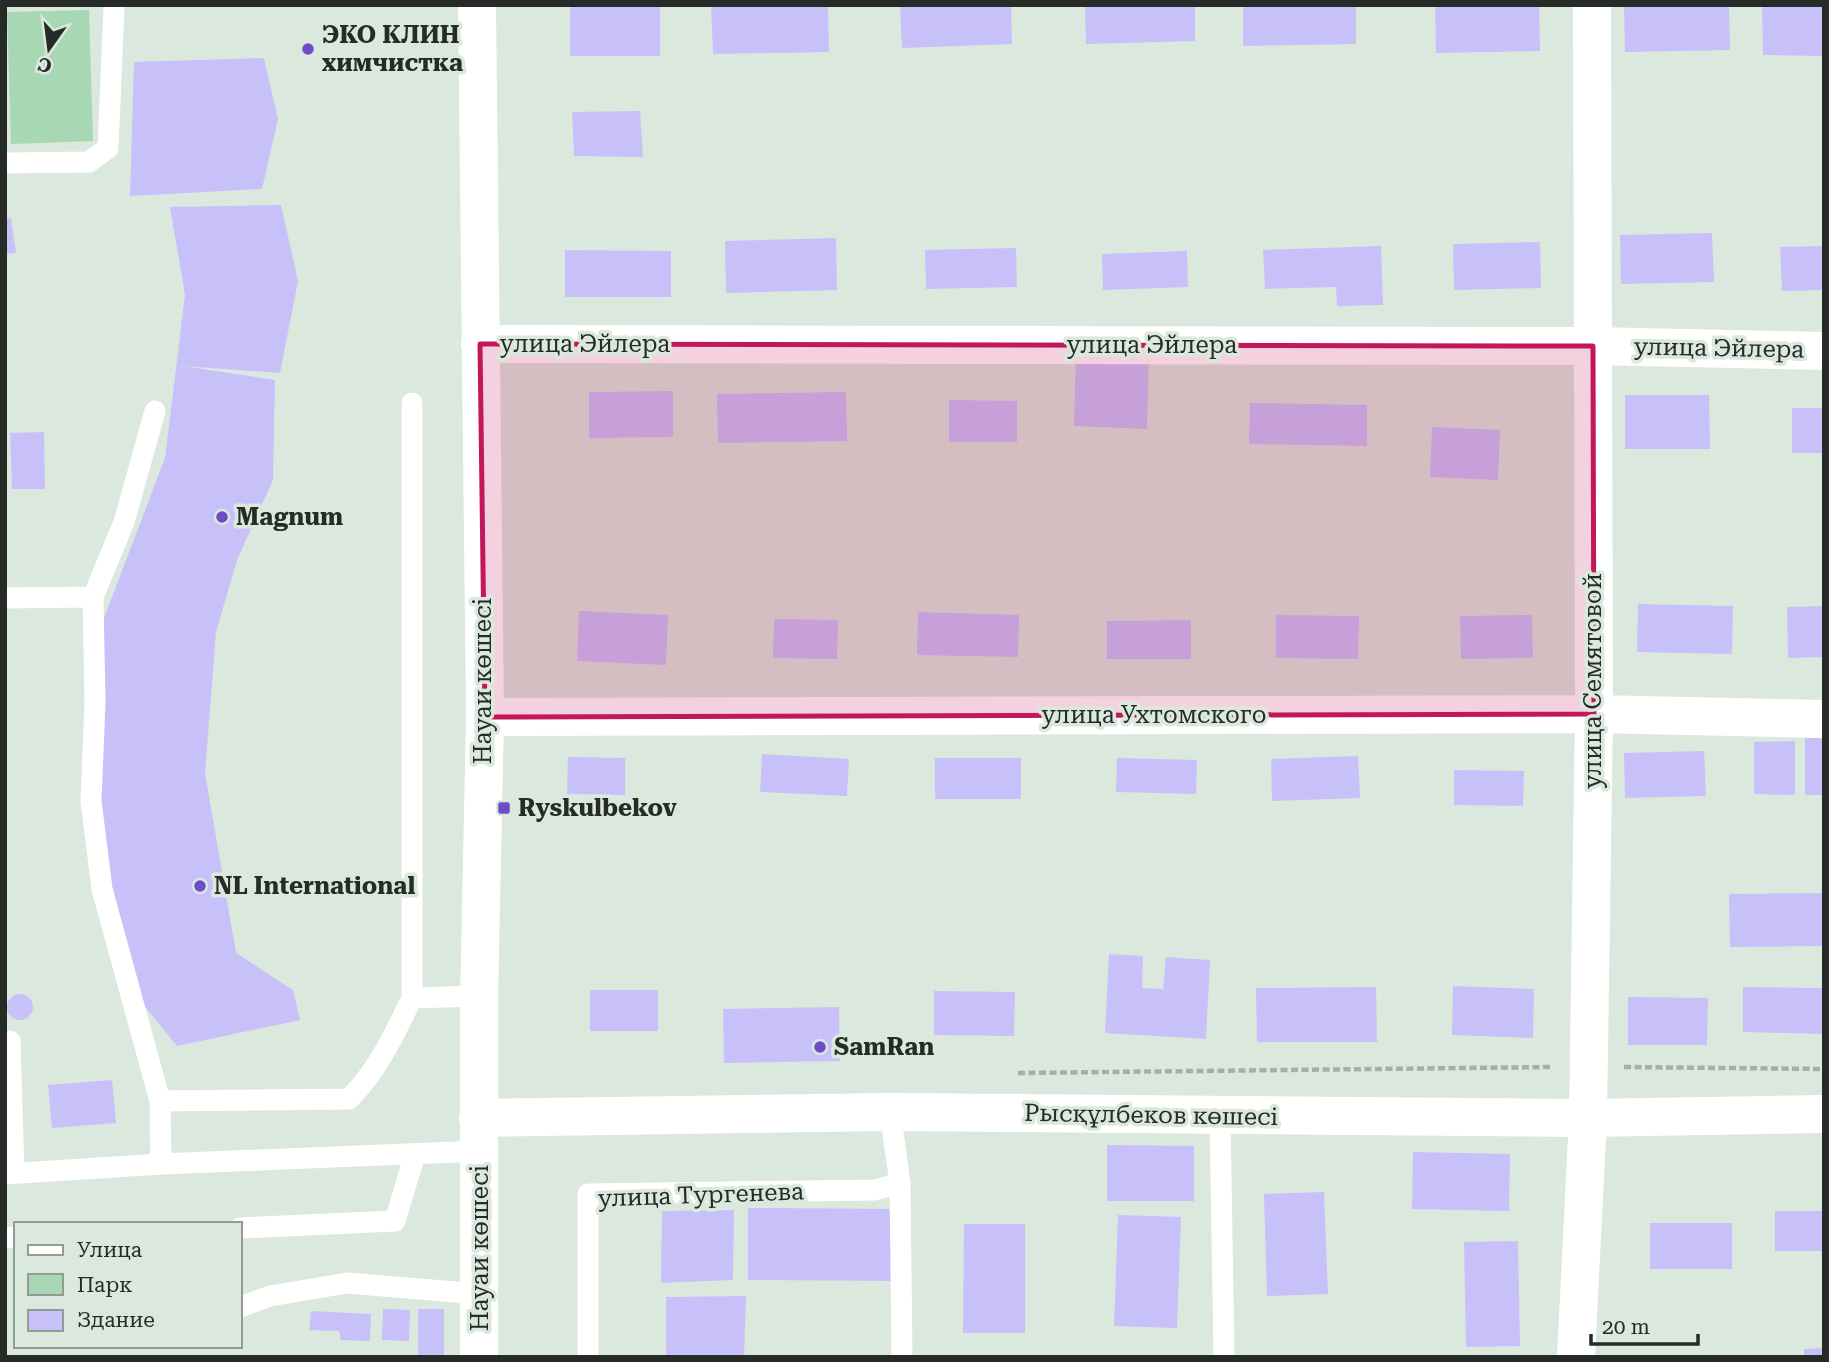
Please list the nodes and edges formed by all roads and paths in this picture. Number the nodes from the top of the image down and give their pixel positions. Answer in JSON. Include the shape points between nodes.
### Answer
{"nodes":[{"id":1,"x":114,"y":5,"type":"edge"},
{"id":2,"x":477,"y":5,"type":"edge"},
{"id":3,"x":1592,"y":5,"type":"edge"},
{"id":4,"x":5,"y":163,"type":"edge"},
{"id":5,"x":480,"y":344,"type":"junction"},
{"id":6,"x":1593,"y":346,"type":"junction"},
{"id":7,"x":1824,"y":351,"type":"edge"},
{"id":8,"x":412,"y":402,"type":"dead end"},
{"id":9,"x":155,"y":411,"type":"dead end"},
{"id":10,"x":93,"y":597,"type":"junction"},
{"id":11,"x":5,"y":598,"type":"edge"},
{"id":12,"x":1594,"y":714,"type":"junction"},
{"id":13,"x":485,"y":717,"type":"junction"},
{"id":14,"x":1824,"y":719,"type":"edge"},
{"id":15,"x":479,"y":996,"type":"junction"},
{"id":16,"x":412,"y":999,"type":"junction"},
{"id":17,"x":10,"y":1041,"type":"dead end"},
{"id":18,"x":1587,"y":1067,"type":"junction"},
{"id":19,"x":1824,"y":1069,"type":"edge"},
{"id":20,"x":1003,"y":1073,"type":"dead end"},
{"id":21,"x":160,"y":1101,"type":"junction"},
{"id":22,"x":890,"y":1112,"type":"junction"},
{"id":23,"x":1824,"y":1114,"type":"edge"},
{"id":24,"x":1220,"y":1115,"type":"junction"},
{"id":25,"x":1588,"y":1118,"type":"junction"},
{"id":26,"x":479,"y":1135,"type":"junction"},
{"id":27,"x":415,"y":1154,"type":"junction"},
{"id":28,"x":161,"y":1164,"type":"junction"},
{"id":29,"x":10,"y":1173,"type":"edge"},
{"id":30,"x":900,"y":1183,"type":"junction"},
{"id":31,"x":242,"y":1228,"type":"edge"},
{"id":32,"x":480,"y":1294,"type":"junction"},
{"id":33,"x":242,"y":1306,"type":"edge"},
{"id":34,"x":480,"y":1357,"type":"edge"},
{"id":35,"x":588,"y":1357,"type":"edge"},
{"id":36,"x":902,"y":1357,"type":"edge"},
{"id":37,"x":1223,"y":1357,"type":"edge"},
{"id":38,"x":1576,"y":1357,"type":"edge"}],
"edges":[{"from":1,"to":4,"type":"lane","via":[[108,148],[89,162]]},
{"from":2,"to":5,"type":"street","name":"Науаи көшесі"},
{"from":3,"to":6,"type":"street","name":"улица Семятовой"},
{"from":5,"to":6,"type":"street","name":"улица Эйлера"},
{"from":5,"to":13,"type":"street","name":"Науаи көшесі"},
{"from":6,"to":7,"type":"street","name":"улица Эйлера"},
{"from":6,"to":12,"type":"street","name":"улица Семятовой"},
{"from":8,"to":16,"type":"lane"},
{"from":9,"to":10,"type":"lane","via":[[124,522]]},
{"from":10,"to":11,"type":"lane"},
{"from":10,"to":21,"type":"lane","via":[[91,801],[102,889]]},
{"from":12,"to":13,"type":"street","name":"улица Ухтомского"},
{"from":12,"to":14,"type":"street","name":"улица Ухтомского"},
{"from":12,"to":18,"type":"street","name":"улица Семятовой"},
{"from":13,"to":15,"type":"street","name":"Науаи көшесі"},
{"from":15,"to":16,"type":"lane"},
{"from":15,"to":26,"type":"street","name":"Науаи көшесі"},
{"from":16,"to":21,"type":"lane","via":[[388,1048],[349,1099]]},
{"from":17,"to":29,"type":"lane"},
{"from":18,"to":19,"type":"path"},
{"from":18,"to":20,"type":"path"},
{"from":18,"to":25,"type":"street","name":"улица Семятовой"},
{"from":21,"to":28,"type":"lane"},
{"from":22,"to":24,"type":"street","name":"Рысқұлбеков көшесі"},
{"from":22,"to":26,"type":"street","name":"Рысқұлбеков көшесі"},
{"from":22,"to":30,"type":"lane"},
{"from":23,"to":25,"type":"street","name":"Рысқұлбеков көшесі"},
{"from":24,"to":25,"type":"street","name":"Рысқұлбеков көшесі"},
{"from":24,"to":37,"type":"lane"},
{"from":25,"to":38,"type":"street","name":"улица Семятовой"},
{"from":26,"to":27,"type":"lane"},
{"from":26,"to":32,"type":"street","name":"Науаи көшесі"},
{"from":27,"to":28,"type":"lane"},
{"from":27,"to":31,"type":"lane","via":[[395,1221]]},
{"from":28,"to":29,"type":"lane"},
{"from":30,"to":35,"type":"lane","name":"улица Тургенева","via":[[875,1190],[588,1194]]},
{"from":30,"to":36,"type":"lane"},
{"from":32,"to":33,"type":"lane","via":[[347,1283],[270,1296]]},
{"from":32,"to":34,"type":"street","name":"Науаи көшесі"}]}
